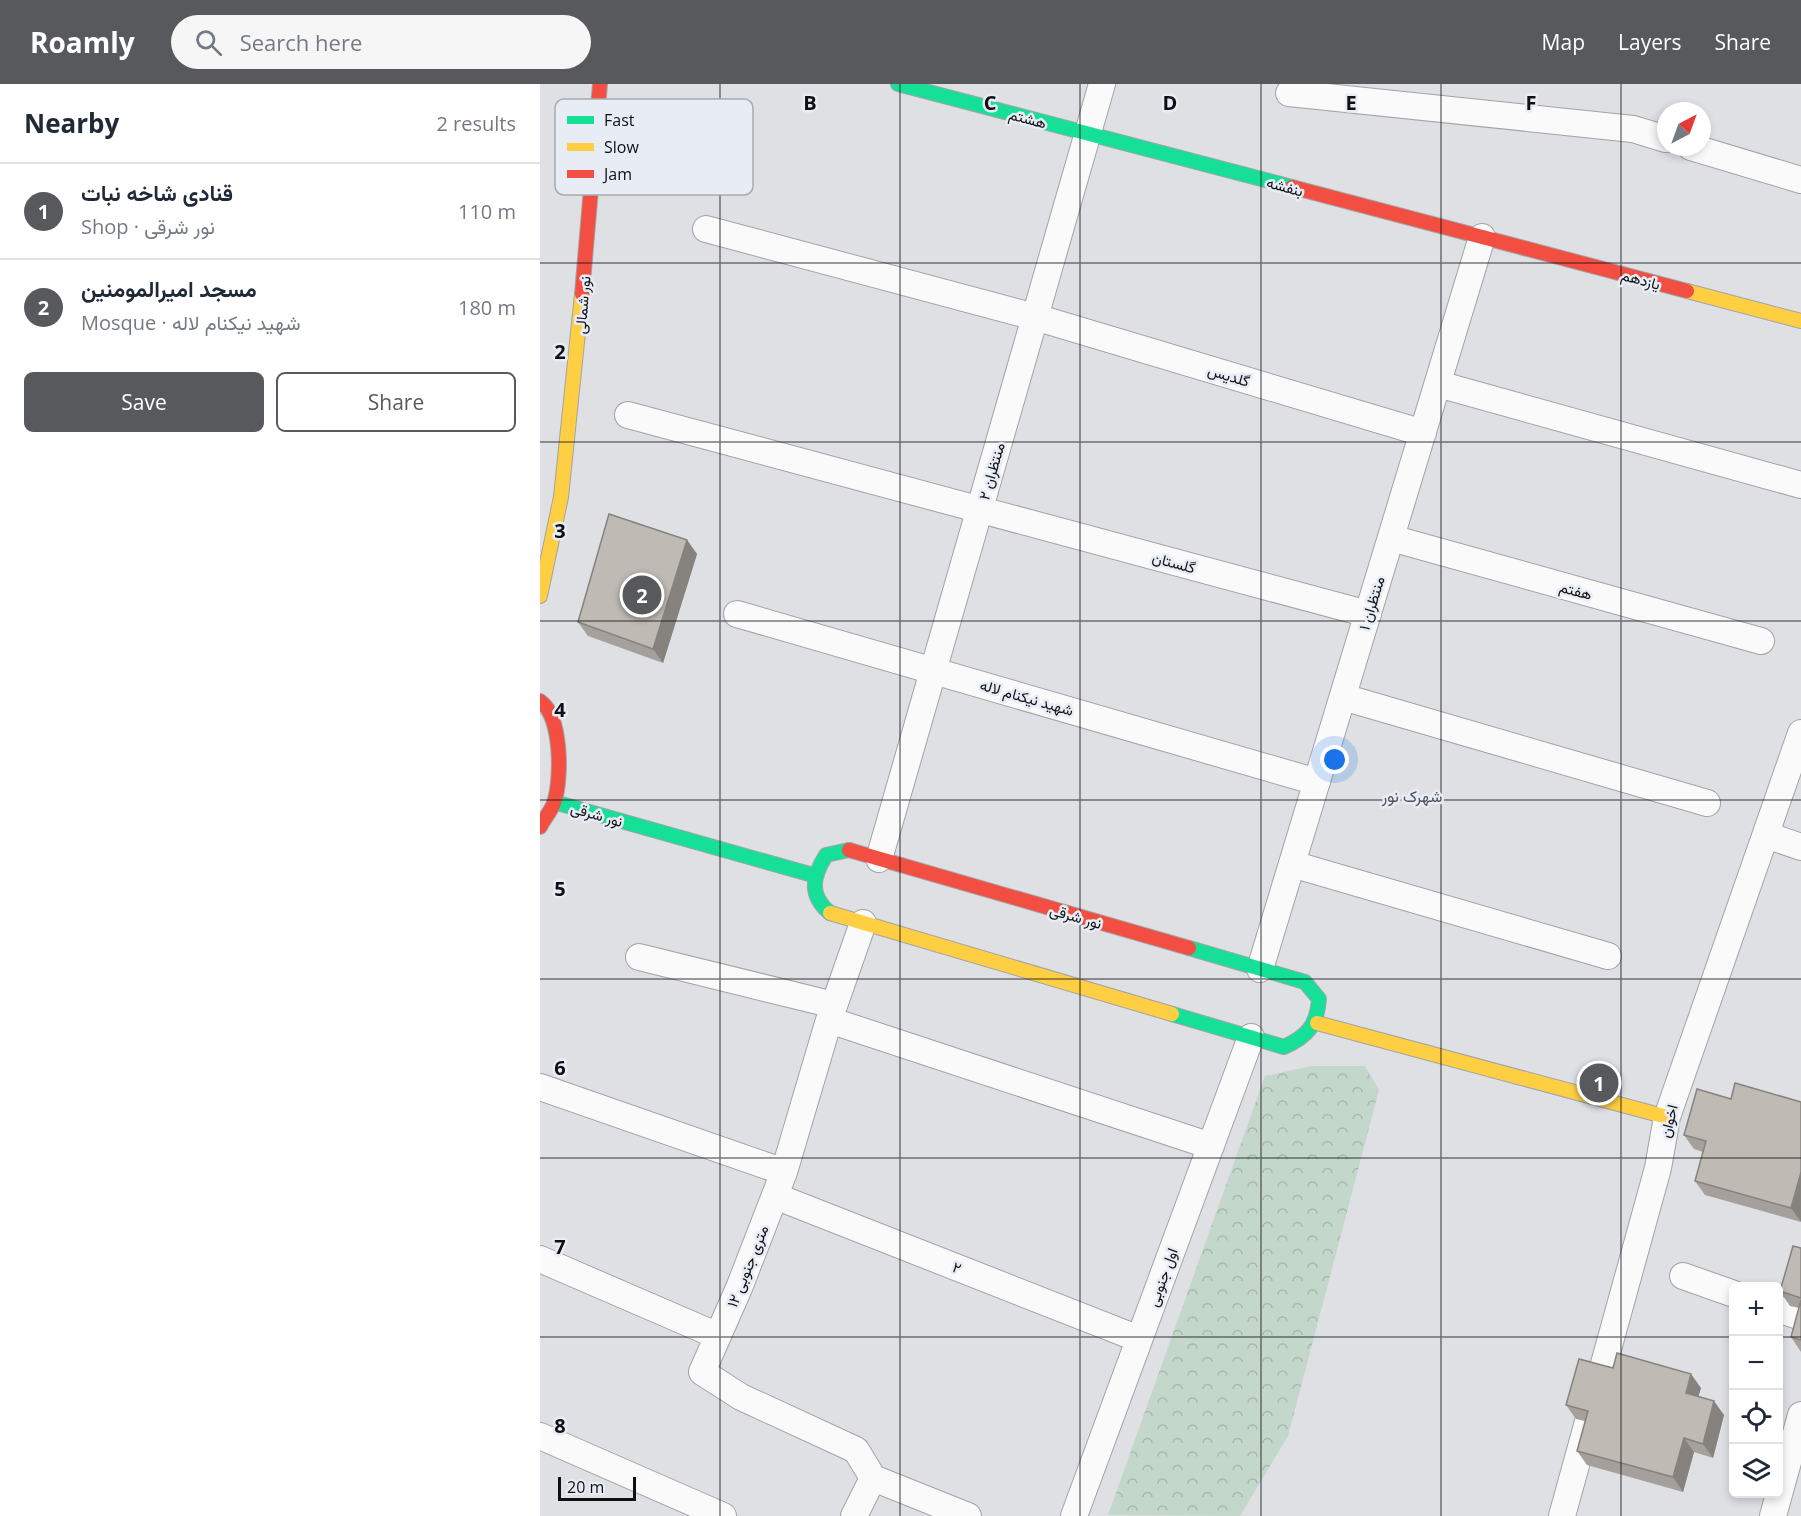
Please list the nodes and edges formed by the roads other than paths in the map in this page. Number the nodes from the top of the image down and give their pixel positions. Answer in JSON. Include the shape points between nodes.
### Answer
{"nodes":[{"id":1,"x":600,"y":84,"type":"edge"},
{"id":2,"x":898,"y":84,"type":"edge"},
{"id":3,"x":1102,"y":84,"type":"edge"},
{"id":4,"x":1289,"y":93,"type":"dead end"},
{"id":5,"x":599,"y":99,"type":"edge"},
{"id":6,"x":1088,"y":134,"type":"junction"},
{"id":7,"x":1657,"y":136,"type":"edge"},
{"id":8,"x":1711,"y":153,"type":"edge"},
{"id":9,"x":1801,"y":180,"type":"edge"},
{"id":10,"x":590,"y":195,"type":"edge"},
{"id":11,"x":706,"y":229,"type":"dead end"},
{"id":12,"x":1482,"y":237,"type":"junction"},
{"id":13,"x":1035,"y":317,"type":"junction"},
{"id":14,"x":1801,"y":321,"type":"edge"},
{"id":15,"x":1437,"y":384,"type":"junction"},
{"id":16,"x":628,"y":415,"type":"dead end"},
{"id":17,"x":1423,"y":433,"type":"junction"},
{"id":18,"x":1801,"y":485,"type":"edge"},
{"id":19,"x":980,"y":510,"type":"junction"},
{"id":20,"x":1391,"y":538,"type":"junction"},
{"id":21,"x":540,"y":596,"type":"edge"},
{"id":22,"x":737,"y":614,"type":"dead end"},
{"id":23,"x":1368,"y":614,"type":"junction"},
{"id":24,"x":1761,"y":641,"type":"dead end"},
{"id":25,"x":934,"y":669,"type":"junction"},
{"id":26,"x":1343,"y":697,"type":"junction"},
{"id":27,"x":540,"y":701,"type":"edge"},
{"id":28,"x":1801,"y":733,"type":"edge"},
{"id":29,"x":1317,"y":782,"type":"junction"},
{"id":30,"x":554,"y":802,"type":"junction"},
{"id":31,"x":1707,"y":803,"type":"dead end"},
{"id":32,"x":540,"y":827,"type":"edge"},
{"id":33,"x":1766,"y":835,"type":"junction"},
{"id":34,"x":1801,"y":847,"type":"edge"},
{"id":35,"x":879,"y":859,"type":"junction"},
{"id":36,"x":1292,"y":864,"type":"junction"},
{"id":37,"x":813,"y":875,"type":"junction"},
{"id":38,"x":863,"y":923,"type":"junction"},
{"id":39,"x":1608,"y":956,"type":"dead end"},
{"id":40,"x":639,"y":957,"type":"dead end"},
{"id":41,"x":1260,"y":969,"type":"junction"},
{"id":42,"x":832,"y":1012,"type":"junction"},
{"id":43,"x":1317,"y":1023,"type":"junction"},
{"id":44,"x":1251,"y":1037,"type":"junction"},
{"id":45,"x":540,"y":1087,"type":"edge"},
{"id":46,"x":1667,"y":1117,"type":"junction"},
{"id":47,"x":1211,"y":1146,"type":"junction"},
{"id":48,"x":779,"y":1184,"type":"junction"},
{"id":49,"x":540,"y":1259,"type":"edge"},
{"id":50,"x":1683,"y":1276,"type":"dead end"},
{"id":51,"x":1729,"y":1292,"type":"edge"},
{"id":52,"x":1783,"y":1310,"type":"edge"},
{"id":53,"x":1801,"y":1317,"type":"edge"},
{"id":54,"x":718,"y":1336,"type":"junction"},
{"id":55,"x":1139,"y":1339,"type":"junction"},
{"id":56,"x":1801,"y":1415,"type":"edge"},
{"id":57,"x":540,"y":1436,"type":"edge"},
{"id":58,"x":873,"y":1478,"type":"junction"},
{"id":59,"x":723,"y":1516,"type":"edge"},
{"id":60,"x":854,"y":1516,"type":"edge"},
{"id":61,"x":968,"y":1516,"type":"edge"},
{"id":62,"x":1074,"y":1516,"type":"edge"},
{"id":63,"x":1562,"y":1516,"type":"edge"},
{"id":64,"x":1773,"y":1516,"type":"edge"}],
"edges":[{"from":1,"to":5,"type":"street","name":"نور شمالی"},
{"from":2,"to":6,"type":"street","name":"هشتم"},
{"from":3,"to":6,"type":"street","name":"منتظران ۲"},
{"from":4,"to":7,"type":"street","via":[[1633,129]]},
{"from":6,"to":12,"type":"street","name":"بنفشه"},
{"from":6,"to":13,"type":"street","name":"منتظران ۲"},
{"from":8,"to":9,"type":"street"},
{"from":10,"to":21,"type":"street","name":"نور شمالی","via":[[561,497]]},
{"from":11,"to":13,"type":"street","name":"گلدیس"},
{"from":12,"to":14,"type":"street","name":"یازدهم"},
{"from":12,"to":15,"type":"street","name":"منتظران ۱"},
{"from":13,"to":17,"type":"street","name":"گلدیس"},
{"from":13,"to":19,"type":"street","name":"منتظران ۲"},
{"from":15,"to":17,"type":"street","name":"منتظران ۱"},
{"from":15,"to":18,"type":"street"},
{"from":16,"to":19,"type":"street","name":"گلستان"},
{"from":17,"to":20,"type":"street","name":"منتظران ۱"},
{"from":19,"to":23,"type":"street","name":"گلستان"},
{"from":19,"to":25,"type":"street","name":"منتظران ۲"},
{"from":20,"to":23,"type":"street","name":"منتظران ۱"},
{"from":20,"to":24,"type":"street","name":"هفتم"},
{"from":22,"to":25,"type":"street","name":"شهید نیکنام لاله"},
{"from":23,"to":26,"type":"street","name":"منتظران ۱"},
{"from":25,"to":29,"type":"street","name":"شهید نیکنام لاله"},
{"from":25,"to":35,"type":"street","name":"منتظران ۲"},
{"from":26,"to":29,"type":"street","name":"منتظران ۱"},
{"from":26,"to":31,"type":"street"},
{"from":27,"to":30,"type":"street","via":[[547,706],[560,751]]},
{"from":28,"to":33,"type":"street","name":"اخوان"},
{"from":29,"to":36,"type":"street","name":"منتظران ۱"},
{"from":30,"to":32,"type":"street"},
{"from":30,"to":37,"type":"street","name":"نور شرقی"},
{"from":33,"to":34,"type":"street"},
{"from":33,"to":46,"type":"street","name":"اخوان"},
{"from":35,"to":37,"type":"street","name":"نور شرقی","via":[[849,850],[826,855]]},
{"from":35,"to":41,"type":"street","name":"نور شرقی"},
{"from":36,"to":39,"type":"street"},
{"from":36,"to":41,"type":"street","name":"منتظران ۱"},
{"from":37,"to":38,"type":"street","via":[[814,896],[828,913]]},
{"from":38,"to":42,"type":"street","name":"۱۲ متری جنوبی"},
{"from":38,"to":44,"type":"street"},
{"from":40,"to":42,"type":"street"},
{"from":41,"to":43,"type":"street","name":"نور شرقی","via":[[1305,982],[1319,999]]},
{"from":42,"to":47,"type":"street"},
{"from":42,"to":48,"type":"street","name":"۱۲ متری جنوبی"},
{"from":43,"to":44,"type":"street","via":[[1305,1038],[1284,1047]]},
{"from":43,"to":46,"type":"street"},
{"from":44,"to":47,"type":"street","name":"اول جنوبی"},
{"from":45,"to":48,"type":"street","name":"۲"},
{"from":46,"to":63,"type":"street","name":"اخوان","via":[[1658,1168]]},
{"from":47,"to":55,"type":"street","name":"اول جنوبی"},
{"from":48,"to":54,"type":"street","name":"۱۲ متری جنوبی"},
{"from":48,"to":55,"type":"street","name":"۲"},
{"from":49,"to":54,"type":"street"},
{"from":50,"to":51,"type":"street"},
{"from":52,"to":53,"type":"street"},
{"from":54,"to":58,"type":"street","name":"۱۲ متری جنوبی","via":[[702,1372],[741,1397],[856,1450]]},
{"from":55,"to":62,"type":"street","name":"اول جنوبی"},
{"from":56,"to":64,"type":"street"},
{"from":57,"to":59,"type":"street"},
{"from":58,"to":60,"type":"street"},
{"from":58,"to":61,"type":"street"}]}
